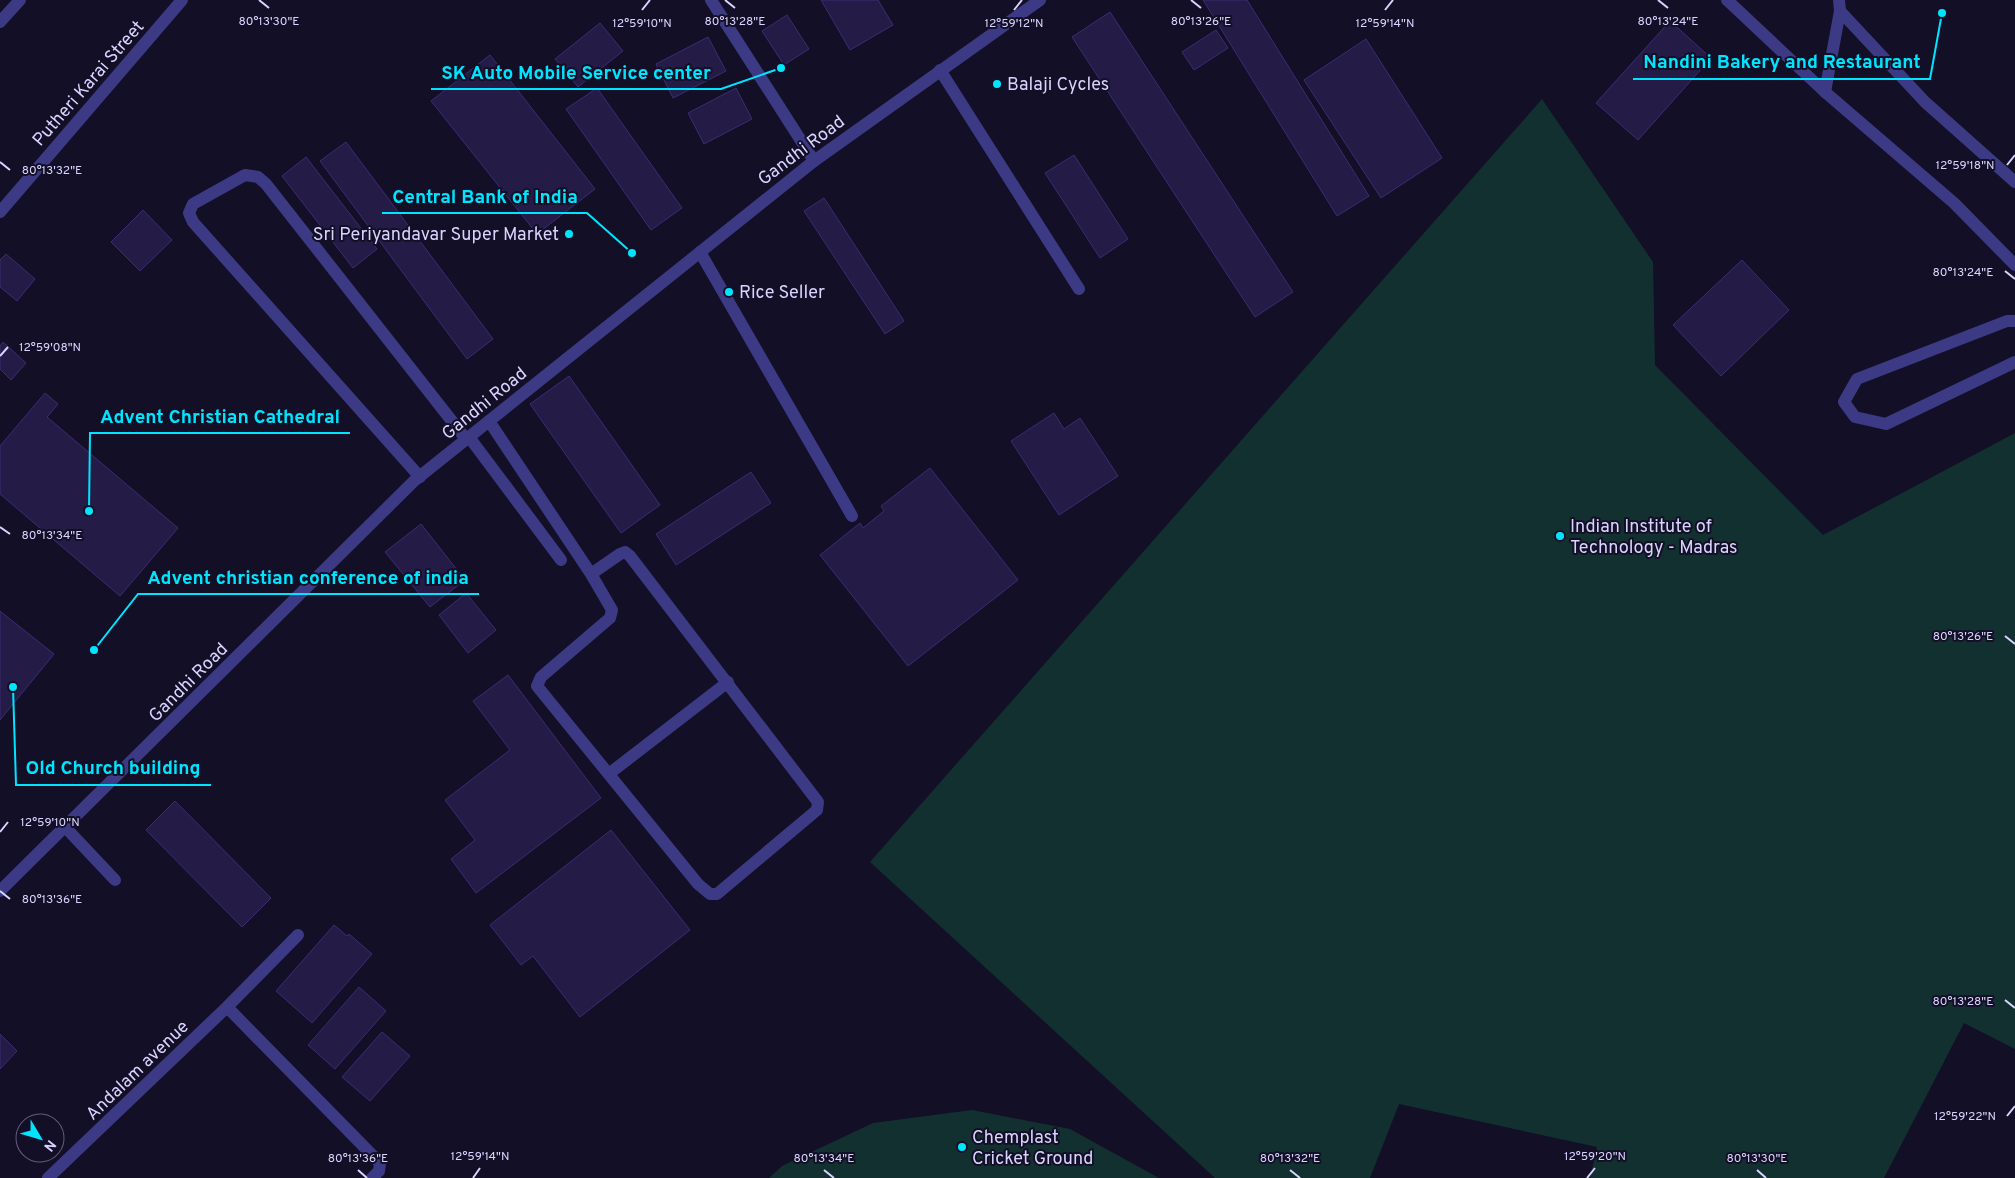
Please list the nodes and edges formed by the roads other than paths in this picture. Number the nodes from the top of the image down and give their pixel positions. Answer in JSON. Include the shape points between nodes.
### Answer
{"nodes":[{"id":1,"x":20,"y":0,"type":"edge"},
{"id":2,"x":182,"y":0,"type":"edge"},
{"id":3,"x":711,"y":0,"type":"edge"},
{"id":4,"x":1040,"y":0,"type":"edge"},
{"id":5,"x":1727,"y":0,"type":"edge"},
{"id":6,"x":1840,"y":5,"type":"edge"},
{"id":7,"x":0,"y":22,"type":"edge"},
{"id":8,"x":940,"y":70,"type":"junction"},
{"id":9,"x":1825,"y":92,"type":"junction"},
{"id":10,"x":814,"y":161,"type":"junction"},
{"id":11,"x":2015,"y":182,"type":"edge"},
{"id":12,"x":0,"y":212,"type":"edge"},
{"id":13,"x":700,"y":252,"type":"junction"},
{"id":14,"x":2015,"y":265,"type":"edge"},
{"id":15,"x":1079,"y":289,"type":"dead end"},
{"id":16,"x":2015,"y":321,"type":"edge"},
{"id":17,"x":2015,"y":362,"type":"edge"},
{"id":18,"x":489,"y":421,"type":"junction"},
{"id":19,"x":467,"y":438,"type":"junction"},
{"id":20,"x":420,"y":477,"type":"junction"},
{"id":21,"x":852,"y":516,"type":"dead end"},
{"id":22,"x":561,"y":560,"type":"dead end"},
{"id":23,"x":591,"y":574,"type":"junction"},
{"id":24,"x":728,"y":682,"type":"junction"},
{"id":25,"x":610,"y":773,"type":"junction"},
{"id":26,"x":65,"y":827,"type":"junction"},
{"id":27,"x":115,"y":880,"type":"dead end"},
{"id":28,"x":0,"y":891,"type":"edge"},
{"id":29,"x":298,"y":935,"type":"dead end"},
{"id":30,"x":228,"y":1007,"type":"junction"},
{"id":31,"x":48,"y":1178,"type":"edge"},
{"id":32,"x":372,"y":1178,"type":"edge"}],
"edges":[{"from":1,"to":7,"type":"street"},
{"from":2,"to":12,"type":"street","name":"Putheri Karai Street"},
{"from":3,"to":10,"type":"street"},
{"from":4,"to":8,"type":"street","name":"Gandhi Road"},
{"from":5,"to":9,"type":"street"},
{"from":6,"to":9,"type":"street"},
{"from":6,"to":11,"type":"street","via":[[1925,102]]},
{"from":8,"to":10,"type":"street","name":"Gandhi Road"},
{"from":8,"to":15,"type":"street"},
{"from":9,"to":14,"type":"street","via":[[1954,203]]},
{"from":10,"to":13,"type":"street","name":"Gandhi Road"},
{"from":13,"to":18,"type":"street","name":"Gandhi Road"},
{"from":13,"to":21,"type":"street"},
{"from":16,"to":17,"type":"street","via":[[2007,321],[1857,379],[1844,402],[1855,417],[1886,424]]},
{"from":18,"to":19,"type":"street","name":"Gandhi Road"},
{"from":18,"to":23,"type":"street"},
{"from":19,"to":20,"type":"street","name":"Gandhi Road"},
{"from":19,"to":20,"type":"street","via":[[258,177],[245,174],[193,204],[189,213],[193,222]]},
{"from":19,"to":22,"type":"street"},
{"from":20,"to":26,"type":"street","name":"Gandhi Road"},
{"from":23,"to":24,"type":"street","via":[[625,552]]},
{"from":23,"to":25,"type":"street","via":[[612,610],[610,618],[541,677],[537,686]]},
{"from":24,"to":25,"type":"street"},
{"from":24,"to":25,"type":"street","via":[[819,806],[722,891],[710,894],[698,884]]},
{"from":26,"to":27,"type":"street"},
{"from":26,"to":28,"type":"street","name":"Gandhi Road"},
{"from":29,"to":30,"type":"street","name":"Andalam avenue"},
{"from":30,"to":31,"type":"street","name":"Andalam avenue"},
{"from":30,"to":32,"type":"street","via":[[380,1163]]}]}
